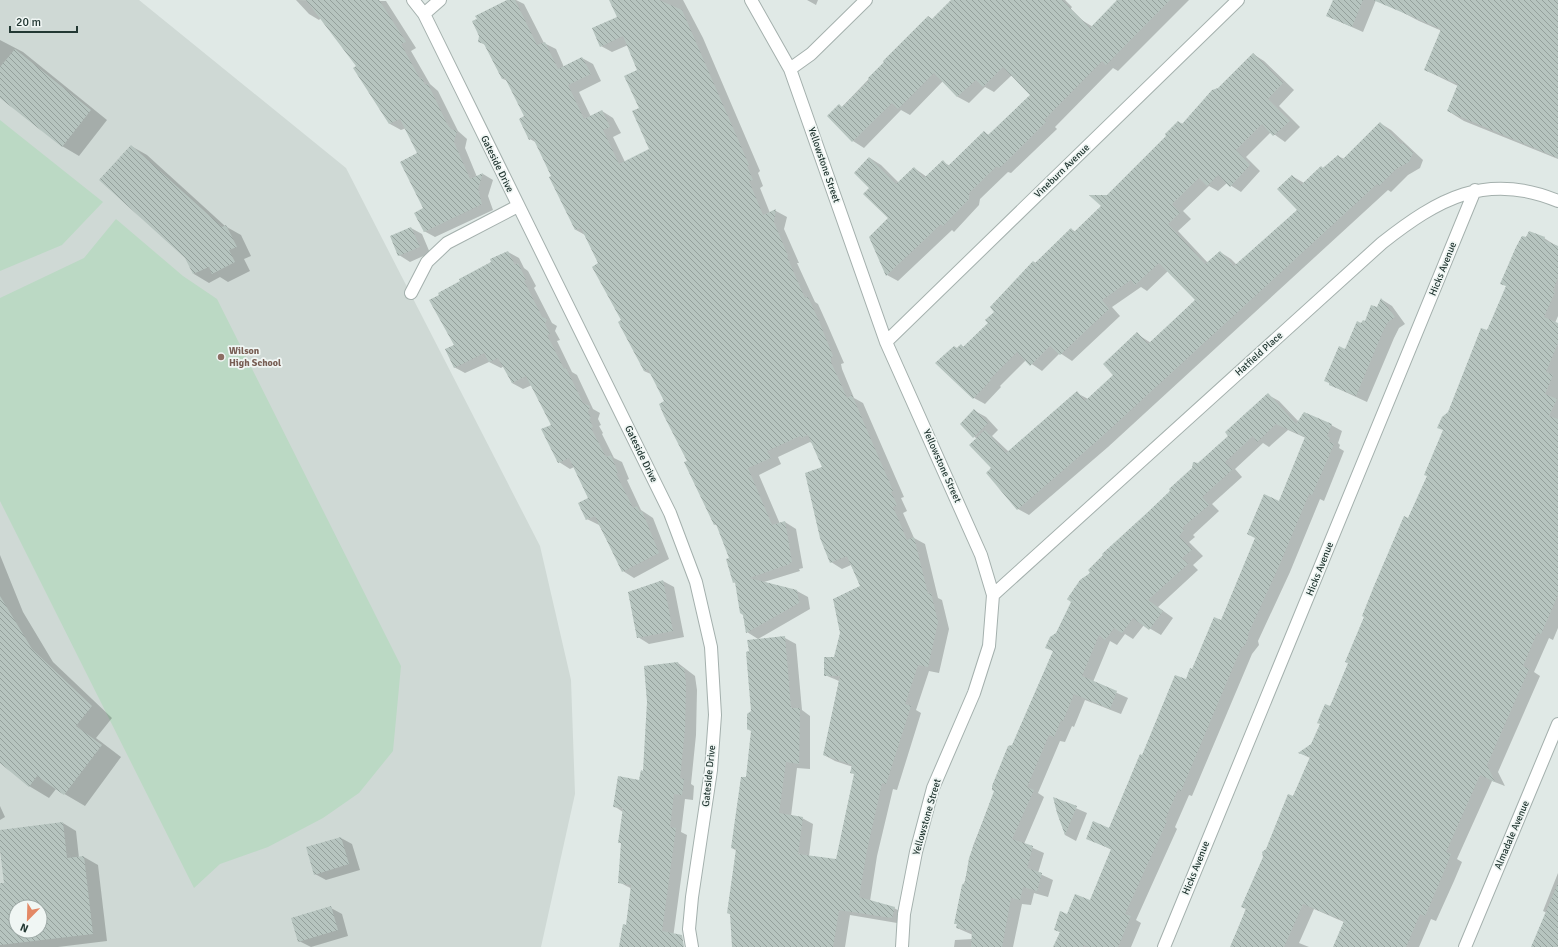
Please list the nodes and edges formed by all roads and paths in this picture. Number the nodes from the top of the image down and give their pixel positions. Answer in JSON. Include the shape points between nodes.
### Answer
{"nodes":[{"id":1,"x":413,"y":0,"type":"edge"},
{"id":2,"x":440,"y":0,"type":"edge"},
{"id":3,"x":751,"y":0,"type":"edge"},
{"id":4,"x":866,"y":0,"type":"edge"},
{"id":5,"x":1238,"y":0,"type":"edge"},
{"id":6,"x":424,"y":14,"type":"junction"},
{"id":7,"x":790,"y":69,"type":"junction"},
{"id":8,"x":1476,"y":190,"type":"junction"},
{"id":9,"x":1558,"y":201,"type":"edge"},
{"id":10,"x":518,"y":206,"type":"junction"},
{"id":11,"x":411,"y":293,"type":"dead end"},
{"id":12,"x":886,"y":342,"type":"junction"},
{"id":13,"x":993,"y":595,"type":"junction"},
{"id":14,"x":1558,"y":724,"type":"edge"},
{"id":15,"x":692,"y":947,"type":"edge"},
{"id":16,"x":902,"y":947,"type":"edge"},
{"id":17,"x":1164,"y":947,"type":"edge"},
{"id":18,"x":1465,"y":947,"type":"edge"}],
"edges":[{"from":1,"to":6,"type":"street","name":"Gateside Drive"},
{"from":2,"to":6,"type":"street"},
{"from":3,"to":7,"type":"street","name":"Yellowstone Street"},
{"from":4,"to":7,"type":"street","via":[[811,54]]},
{"from":5,"to":12,"type":"street","name":"Vineburn Avenue"},
{"from":6,"to":10,"type":"street","name":"Gateside Drive"},
{"from":7,"to":12,"type":"street","name":"Yellowstone Street"},
{"from":8,"to":9,"type":"street","name":"Hatfield Place","via":[[1503,187],[1538,193]]},
{"from":8,"to":13,"type":"street","name":"Hatfield Place","via":[[1443,201],[1411,220],[1382,243]]},
{"from":8,"to":17,"type":"street","name":"Hicks Avenue"},
{"from":10,"to":11,"type":"street","via":[[447,242],[427,262]]},
{"from":10,"to":15,"type":"street","name":"Gateside Drive","via":[[670,513],[698,589],[711,647],[714,715],[711,770],[689,929]]},
{"from":12,"to":13,"type":"street","name":"Yellowstone Street","via":[[981,555]]},
{"from":13,"to":16,"type":"street","name":"Yellowstone Street","via":[[989,646],[974,693],[933,788],[918,845],[904,914]]},
{"from":14,"to":18,"type":"street","name":"Almadale Avenue"}]}
